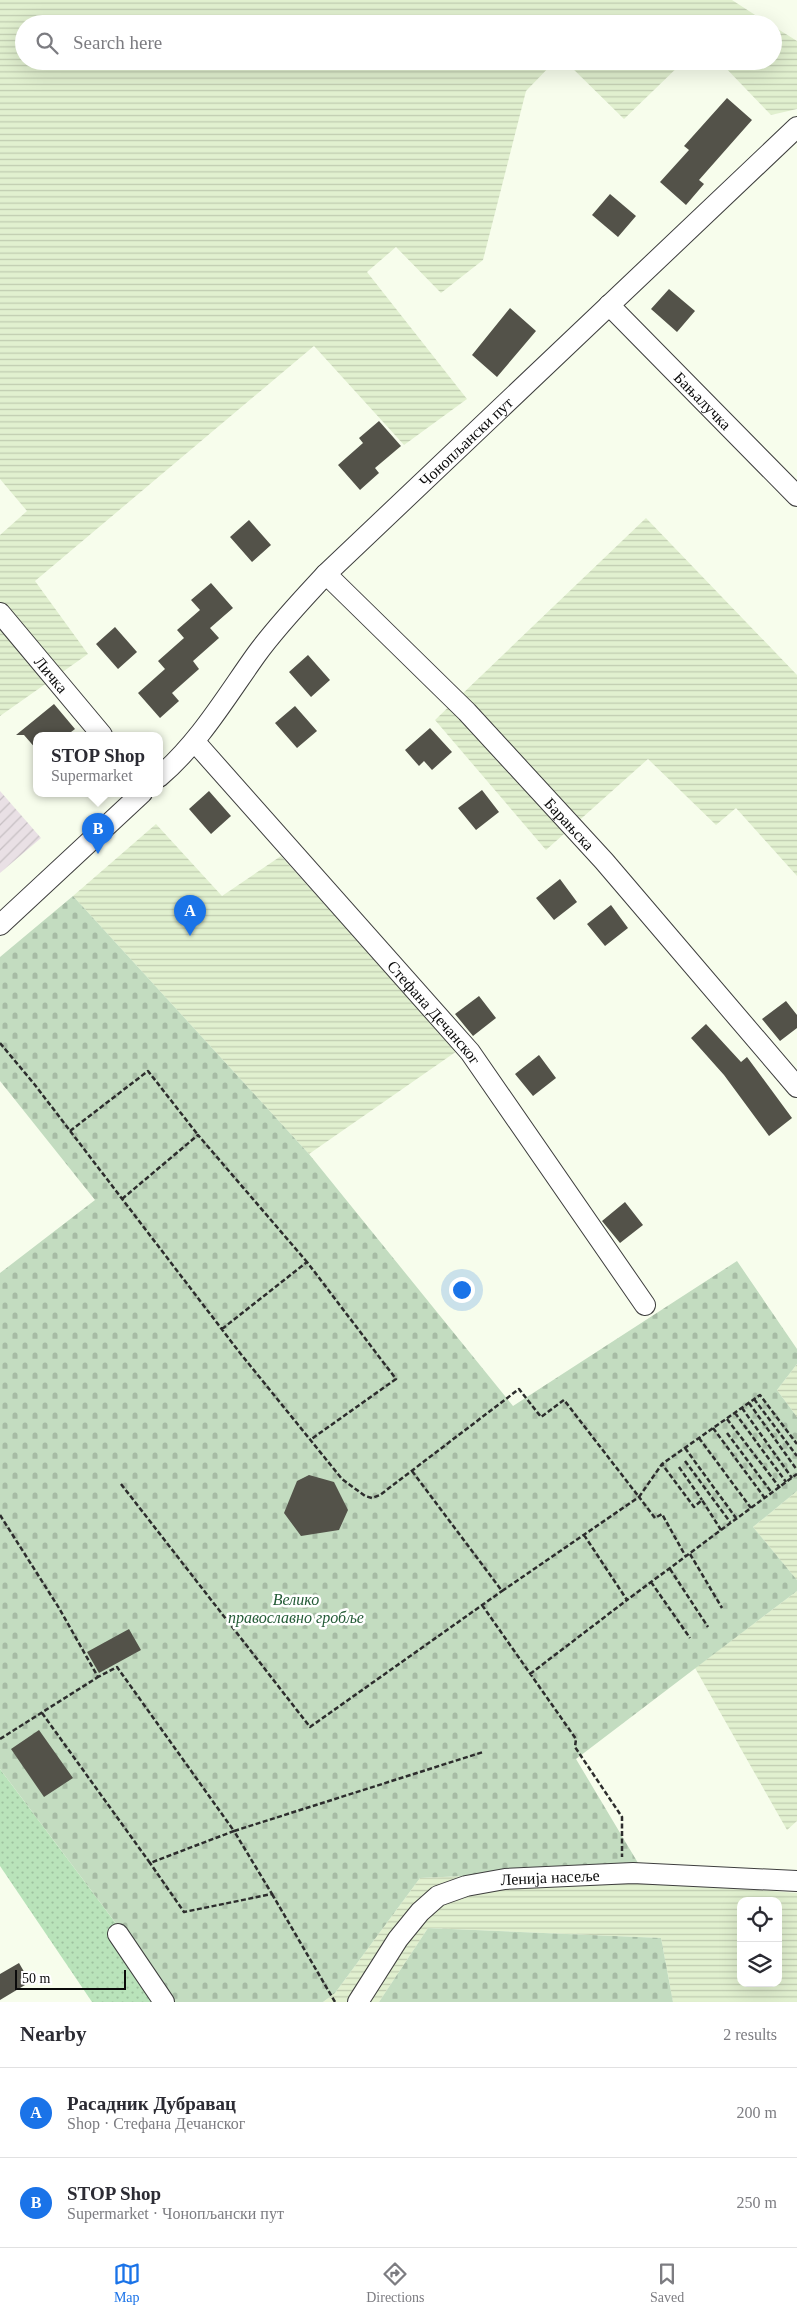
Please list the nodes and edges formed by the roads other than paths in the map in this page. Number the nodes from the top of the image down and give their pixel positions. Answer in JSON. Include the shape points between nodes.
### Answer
{"nodes":[{"id":1,"x":794,"y":136,"type":"edge"},
{"id":2,"x":609,"y":305,"type":"junction"},
{"id":3,"x":797,"y":496,"type":"edge"},
{"id":4,"x":326,"y":574,"type":"junction"},
{"id":5,"x":0,"y":613,"type":"edge"},
{"id":6,"x":99,"y":732,"type":"edge"},
{"id":7,"x":195,"y":742,"type":"junction"},
{"id":8,"x":163,"y":773,"type":"edge"},
{"id":9,"x":138,"y":797,"type":"edge"},
{"id":10,"x":0,"y":925,"type":"edge"},
{"id":11,"x":797,"y":1087,"type":"edge"},
{"id":12,"x":644,"y":1305,"type":"dead end"},
{"id":13,"x":797,"y":1881,"type":"edge"},
{"id":14,"x":118,"y":1934,"type":"dead end"},
{"id":15,"x":164,"y":2002,"type":"edge"},
{"id":16,"x":358,"y":2002,"type":"edge"}],
"edges":[{"from":1,"to":2,"type":"street","name":"Чонопљански пут"},
{"from":2,"to":3,"type":"street","name":"Бањалучка"},
{"from":2,"to":4,"type":"street","name":"Чонопљански пут"},
{"from":4,"to":7,"type":"street","name":"Чонопљански пут","via":[[257,654]]},
{"from":4,"to":11,"type":"street","name":"Барањска","via":[[468,712],[591,847]]},
{"from":5,"to":6,"type":"street","name":"Личка"},
{"from":7,"to":8,"type":"street","name":"Чонопљански пут"},
{"from":7,"to":12,"type":"street","name":"Стефана Дечанског","via":[[470,1052]]},
{"from":9,"to":10,"type":"street"},
{"from":13,"to":16,"type":"street","name":"Ленија насеље","via":[[622,1873],[505,1879],[466,1886],[438,1896],[420,1912],[398,1939]]},
{"from":14,"to":15,"type":"street"}]}
